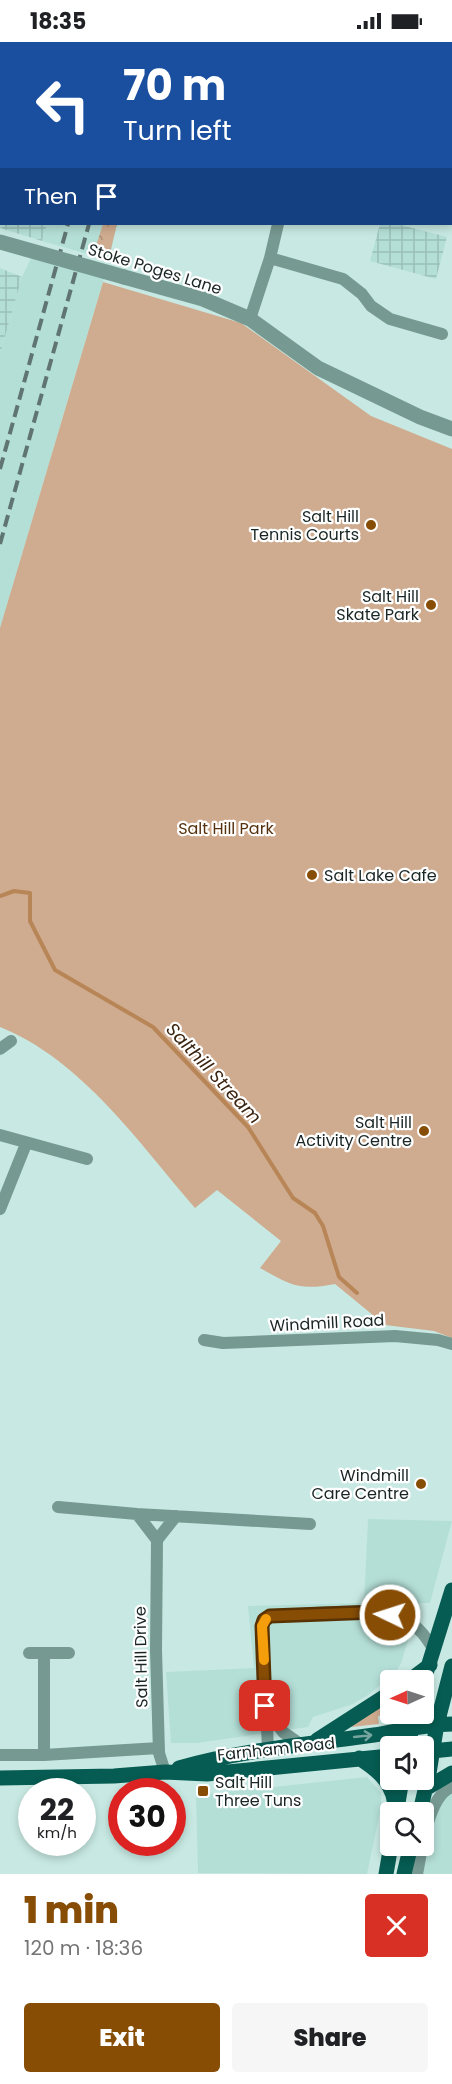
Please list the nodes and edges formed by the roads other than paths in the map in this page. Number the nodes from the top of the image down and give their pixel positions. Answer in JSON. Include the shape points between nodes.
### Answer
{"nodes":[{"id":1,"x":278,"y":225,"type":"edge"},
{"id":2,"x":0,"y":242,"type":"edge"},
{"id":3,"x":270,"y":258,"type":"junction"},
{"id":4,"x":250,"y":319,"type":"junction"},
{"id":5,"x":442,"y":334,"type":"dead end"},
{"id":6,"x":452,"y":429,"type":"edge"},
{"id":7,"x":11,"y":1041,"type":"dead end"},
{"id":8,"x":0,"y":1049,"type":"edge"},
{"id":9,"x":0,"y":1135,"type":"edge"},
{"id":10,"x":26,"y":1144,"type":"junction"},
{"id":11,"x":87,"y":1159,"type":"dead end"},
{"id":12,"x":0,"y":1209,"type":"edge"},
{"id":13,"x":204,"y":1340,"type":"dead end"},
{"id":14,"x":452,"y":1344,"type":"edge"},
{"id":15,"x":58,"y":1506,"type":"dead end"},
{"id":16,"x":137,"y":1514,"type":"junction"},
{"id":17,"x":176,"y":1516,"type":"junction"},
{"id":18,"x":310,"y":1524,"type":"dead end"},
{"id":19,"x":157,"y":1540,"type":"junction"},
{"id":20,"x":452,"y":1590,"type":"edge"},
{"id":21,"x":434,"y":1650,"type":"junction"},
{"id":22,"x":29,"y":1653,"type":"dead end"},
{"id":23,"x":69,"y":1653,"type":"dead end"},
{"id":24,"x":45,"y":1654,"type":"junction"},
{"id":25,"x":430,"y":1665,"type":"junction"},
{"id":26,"x":452,"y":1666,"type":"edge"},
{"id":27,"x":423,"y":1670,"type":"edge"},
{"id":28,"x":428,"y":1670,"type":"edge"},
{"id":29,"x":380,"y":1699,"type":"edge"},
{"id":30,"x":265,"y":1706,"type":"junction"},
{"id":31,"x":412,"y":1724,"type":"edge"},
{"id":32,"x":444,"y":1724,"type":"edge"},
{"id":33,"x":411,"y":1729,"type":"junction"},
{"id":34,"x":410,"y":1736,"type":"edge"},
{"id":35,"x":434,"y":1741,"type":"edge"},
{"id":36,"x":307,"y":1743,"type":"junction"},
{"id":37,"x":159,"y":1748,"type":"junction"},
{"id":38,"x":268,"y":1749,"type":"junction"},
{"id":39,"x":452,"y":1749,"type":"edge"},
{"id":40,"x":434,"y":1750,"type":"edge"},
{"id":41,"x":0,"y":1755,"type":"edge"},
{"id":42,"x":45,"y":1755,"type":"junction"},
{"id":43,"x":380,"y":1757,"type":"edge"},
{"id":44,"x":359,"y":1758,"type":"junction"},
{"id":45,"x":165,"y":1772,"type":"junction"},
{"id":46,"x":452,"y":1773,"type":"edge"},
{"id":47,"x":0,"y":1778,"type":"edge"},
{"id":48,"x":434,"y":1784,"type":"edge"},
{"id":49,"x":452,"y":1787,"type":"edge"},
{"id":50,"x":394,"y":1802,"type":"edge"},
{"id":51,"x":389,"y":1856,"type":"edge"},
{"id":52,"x":408,"y":1856,"type":"edge"},
{"id":53,"x":386,"y":1874,"type":"edge"},
{"id":54,"x":404,"y":1874,"type":"edge"},
{"id":55,"x":417,"y":1874,"type":"edge"}],
"edges":[{"from":1,"to":3,"type":"street"},
{"from":2,"to":4,"type":"street","name":"Stoke Poges Lane","bridge":true,"via":[[203,299]]},
{"from":3,"to":4,"type":"street"},
{"from":3,"to":5,"type":"street","via":[[343,279],[390,319],[423,334]]},
{"from":4,"to":6,"type":"street","name":"Stoke Poges Lane","via":[[318,368]]},
{"from":7,"to":8,"type":"street"},
{"from":9,"to":10,"type":"street"},
{"from":10,"to":11,"type":"street"},
{"from":10,"to":12,"type":"street"},
{"from":13,"to":14,"type":"street","name":"Windmill Road","via":[[234,1343],[395,1336]]},
{"from":15,"to":16,"type":"street"},
{"from":16,"to":17,"type":"street"},
{"from":16,"to":19,"type":"street"},
{"from":17,"to":18,"type":"street"},
{"from":17,"to":19,"type":"street"},
{"from":19,"to":37,"type":"street","name":"Salt Hill Drive"},
{"from":20,"to":21,"type":"main road"},
{"from":21,"to":25,"type":"main road"},
{"from":21,"to":30,"type":"street","via":[[424,1634],[403,1618],[376,1612],[270,1616],[262,1626]]},
{"from":22,"to":24,"type":"street"},
{"from":23,"to":24,"type":"street"},
{"from":24,"to":42,"type":"street"},
{"from":25,"to":27,"type":"main road"},
{"from":25,"to":28,"type":"main road"},
{"from":26,"to":32,"type":"main road"},
{"from":29,"to":36,"type":"main road"},
{"from":30,"to":36,"type":"street","via":[[283,1732]]},
{"from":30,"to":38,"type":"street"},
{"from":31,"to":33,"type":"main road"},
{"from":32,"to":33,"type":"main road","name":"Farnham Road"},
{"from":32,"to":35,"type":"main road"},
{"from":33,"to":34,"type":"main road"},
{"from":36,"to":33,"type":"main road","name":"Farnham Road","one_way":true},
{"from":36,"to":38,"type":"main road","name":"Farnham Road"},
{"from":37,"to":42,"type":"street"},
{"from":37,"to":45,"type":"street","name":"Salt Hill Drive"},
{"from":38,"to":45,"type":"main road","name":"Farnham Road"},
{"from":39,"to":40,"type":"main road"},
{"from":41,"to":42,"type":"street"},
{"from":43,"to":44,"type":"main road","name":"Farnham Road"},
{"from":44,"to":45,"type":"main road","name":"Farnham Road","via":[[207,1774]]},
{"from":44,"to":50,"type":"main road","via":[[386,1779]]},
{"from":45,"to":47,"type":"main road","name":"Farnham Road"},
{"from":46,"to":48,"type":"main road"},
{"from":49,"to":55,"type":"street","via":[[432,1808]]},
{"from":51,"to":53,"type":"main road"},
{"from":52,"to":54,"type":"main road"}]}
